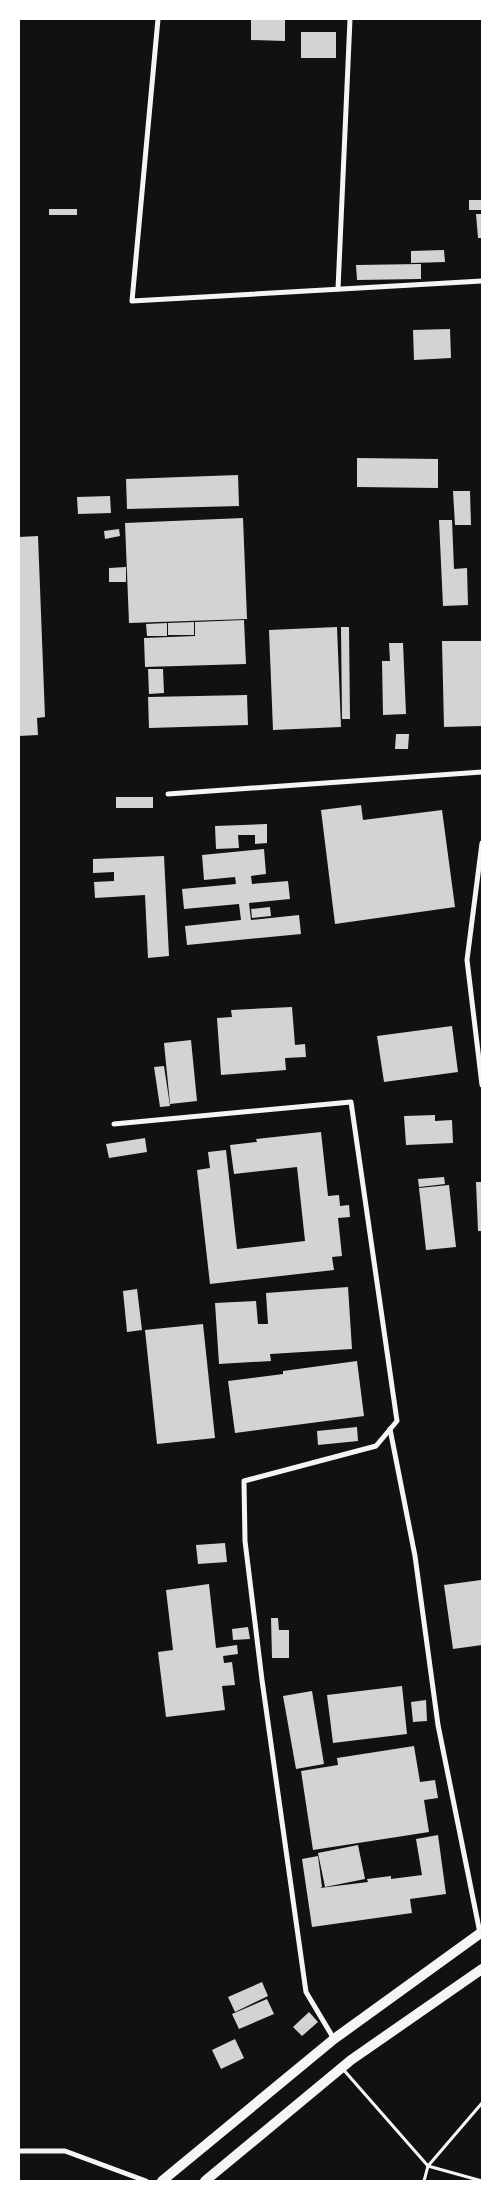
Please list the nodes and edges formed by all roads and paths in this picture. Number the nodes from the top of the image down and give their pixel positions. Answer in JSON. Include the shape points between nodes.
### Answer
{"nodes":[{"id":1,"x":158,"y":19,"type":"edge"},
{"id":2,"x":350,"y":19,"type":"edge"},
{"id":3,"x":482,"y":281,"type":"edge"},
{"id":4,"x":338,"y":289,"type":"junction"},
{"id":5,"x":482,"y":772,"type":"edge"},
{"id":6,"x":168,"y":794,"type":"dead end"},
{"id":7,"x":482,"y":843,"type":"edge"},
{"id":8,"x":482,"y":1085,"type":"edge"},
{"id":9,"x":114,"y":1124,"type":"dead end"},
{"id":10,"x":390,"y":1429,"type":"junction"},
{"id":11,"x":481,"y":1932,"type":"edge"},
{"id":12,"x":482,"y":1969,"type":"edge"},
{"id":13,"x":334,"y":2039,"type":"junction"},
{"id":14,"x":342,"y":2068,"type":"junction"},
{"id":15,"x":482,"y":2103,"type":"edge"},
{"id":16,"x":19,"y":2151,"type":"edge"},
{"id":17,"x":428,"y":2166,"type":"junction"},
{"id":18,"x":146,"y":2181,"type":"edge"},
{"id":19,"x":162,"y":2181,"type":"edge"},
{"id":20,"x":205,"y":2181,"type":"edge"},
{"id":21,"x":424,"y":2181,"type":"edge"},
{"id":22,"x":482,"y":2181,"type":"edge"}],
"edges":[{"from":1,"to":4,"type":"street","via":[[132,300]]},
{"from":2,"to":4,"type":"street"},
{"from":3,"to":4,"type":"street"},
{"from":5,"to":6,"type":"street"},
{"from":7,"to":8,"type":"street","via":[[467,960]]},
{"from":9,"to":10,"type":"street","via":[[350,1102],[397,1421]]},
{"from":10,"to":11,"type":"street","via":[[415,1556],[438,1725]]},
{"from":10,"to":13,"type":"street","via":[[376,1446],[244,1481],[252,1596],[306,1992]]},
{"from":11,"to":13,"type":"main road"},
{"from":12,"to":14,"type":"main road"},
{"from":13,"to":19,"type":"main road"},
{"from":14,"to":17,"type":"lane"},
{"from":14,"to":20,"type":"main road"},
{"from":15,"to":17,"type":"lane"},
{"from":16,"to":18,"type":"street","via":[[65,2151]]},
{"from":17,"to":21,"type":"lane"},
{"from":17,"to":22,"type":"lane"}]}
